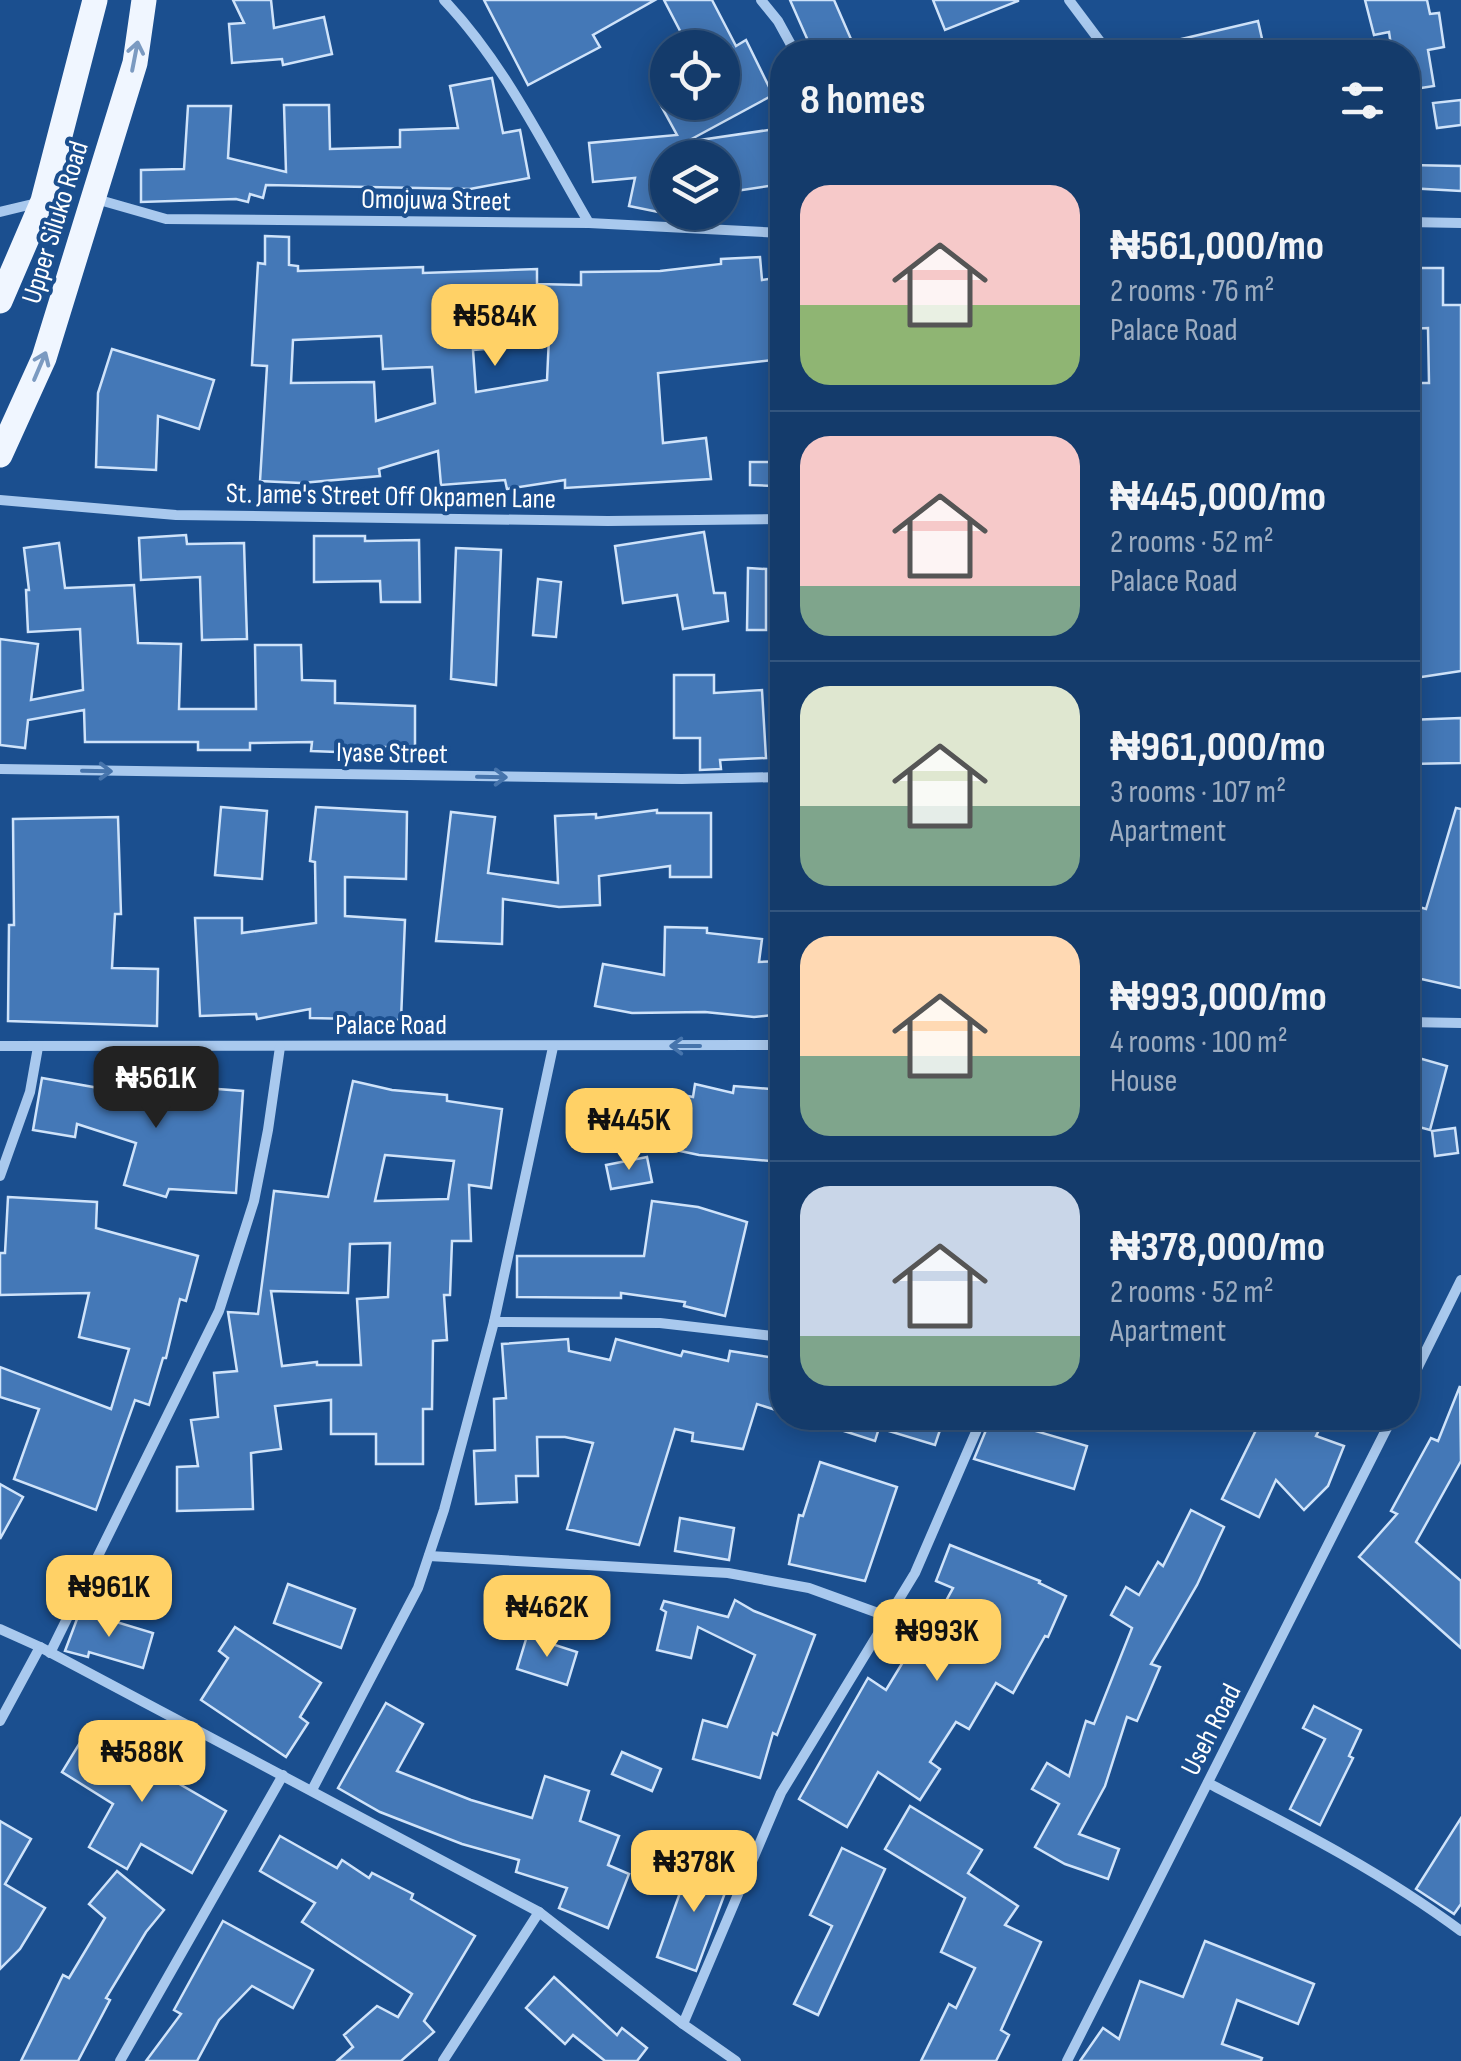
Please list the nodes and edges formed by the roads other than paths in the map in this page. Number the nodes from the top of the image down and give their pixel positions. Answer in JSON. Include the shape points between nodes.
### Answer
{"nodes":[{"id":1,"x":95,"y":0,"type":"edge"},
{"id":2,"x":144,"y":0,"type":"edge"},
{"id":3,"x":444,"y":0,"type":"edge"},
{"id":4,"x":761,"y":0,"type":"edge"},
{"id":5,"x":1069,"y":0,"type":"edge"},
{"id":6,"x":788,"y":40,"type":"edge"},
{"id":7,"x":1099,"y":40,"type":"edge"},
{"id":8,"x":92,"y":198,"type":"junction"},
{"id":9,"x":43,"y":202,"type":"junction"},
{"id":10,"x":0,"y":212,"type":"edge"},
{"id":11,"x":1420,"y":222,"type":"edge"},
{"id":12,"x":589,"y":223,"type":"junction"},
{"id":13,"x":1461,"y":223,"type":"edge"},
{"id":14,"x":770,"y":232,"type":"edge"},
{"id":15,"x":0,"y":301,"type":"edge"},
{"id":16,"x":0,"y":455,"type":"edge"},
{"id":17,"x":0,"y":500,"type":"edge"},
{"id":18,"x":770,"y":519,"type":"edge"},
{"id":19,"x":0,"y":769,"type":"edge"},
{"id":20,"x":770,"y":778,"type":"edge"},
{"id":21,"x":1420,"y":1022,"type":"edge"},
{"id":22,"x":1461,"y":1023,"type":"edge"},
{"id":23,"x":0,"y":1046,"type":"edge"},
{"id":24,"x":553,"y":1046,"type":"junction"},
{"id":25,"x":770,"y":1046,"type":"edge"},
{"id":26,"x":280,"y":1047,"type":"junction"},
{"id":27,"x":38,"y":1048,"type":"junction"},
{"id":28,"x":0,"y":1176,"type":"edge"},
{"id":29,"x":1461,"y":1280,"type":"edge"},
{"id":30,"x":494,"y":1322,"type":"junction"},
{"id":31,"x":770,"y":1336,"type":"edge"},
{"id":32,"x":1420,"y":1363,"type":"edge"},
{"id":33,"x":977,"y":1430,"type":"edge"},
{"id":34,"x":1386,"y":1430,"type":"edge"},
{"id":35,"x":429,"y":1556,"type":"junction"},
{"id":36,"x":888,"y":1617,"type":"junction"},
{"id":37,"x":0,"y":1629,"type":"edge"},
{"id":38,"x":45,"y":1650,"type":"junction"},
{"id":39,"x":0,"y":1722,"type":"edge"},
{"id":40,"x":283,"y":1775,"type":"junction"},
{"id":41,"x":1208,"y":1783,"type":"junction"},
{"id":42,"x":312,"y":1790,"type":"junction"},
{"id":43,"x":539,"y":1912,"type":"junction"},
{"id":44,"x":1461,"y":1931,"type":"edge"},
{"id":45,"x":682,"y":2024,"type":"junction"},
{"id":46,"x":120,"y":2061,"type":"edge"},
{"id":47,"x":443,"y":2061,"type":"edge"},
{"id":48,"x":736,"y":2061,"type":"edge"},
{"id":49,"x":1067,"y":2061,"type":"edge"}],
"edges":[{"from":1,"to":9,"type":"main road","name":"Upper Siluko Road"},
{"from":8,"to":2,"type":"main road","name":"Upper Siluko Road","one_way":true,"via":[[134,63]]},
{"from":3,"to":12,"type":"street","via":[[504,78]]},
{"from":4,"to":6,"type":"street"},
{"from":5,"to":7,"type":"street"},
{"from":8,"to":12,"type":"street","name":"Omojuwa Street","via":[[166,219]]},
{"from":16,"to":8,"type":"main road","name":"Upper Siluko Road","one_way":true,"via":[[44,358]]},
{"from":9,"to":10,"type":"street"},
{"from":9,"to":15,"type":"main road","name":"Upper Siluko Road"},
{"from":11,"to":13,"type":"street"},
{"from":12,"to":14,"type":"street","name":"Omojuwa Street"},
{"from":17,"to":18,"type":"street","name":"St. Jame's Street Off Okpamen Lane","via":[[176,514]]},
{"from":19,"to":20,"type":"street","name":"Iyase Street","one_way":true},
{"from":21,"to":22,"type":"street"},
{"from":23,"to":27,"type":"street","name":"Palace Road"},
{"from":25,"to":24,"type":"street","name":"Palace Road","one_way":true},
{"from":24,"to":26,"type":"street","name":"Palace Road"},
{"from":24,"to":30,"type":"street"},
{"from":26,"to":27,"type":"street","name":"Palace Road"},
{"from":26,"to":38,"type":"street","via":[[254,1200],[219,1311]]},
{"from":27,"to":28,"type":"street"},
{"from":29,"to":32,"type":"street"},
{"from":30,"to":31,"type":"street","via":[[660,1323]]},
{"from":30,"to":35,"type":"street"},
{"from":33,"to":36,"type":"street","via":[[915,1573]]},
{"from":34,"to":41,"type":"street","name":"Useh Road"},
{"from":35,"to":36,"type":"street","via":[[728,1574],[809,1588]]},
{"from":35,"to":42,"type":"street"},
{"from":36,"to":45,"type":"street","via":[[781,1793]]},
{"from":37,"to":38,"type":"street"},
{"from":38,"to":39,"type":"street"},
{"from":38,"to":40,"type":"street"},
{"from":40,"to":42,"type":"street"},
{"from":40,"to":46,"type":"street"},
{"from":41,"to":44,"type":"street","via":[[1338,1850]]},
{"from":41,"to":49,"type":"street","name":"Useh Road"},
{"from":42,"to":43,"type":"street"},
{"from":43,"to":45,"type":"street"},
{"from":43,"to":47,"type":"street"},
{"from":45,"to":48,"type":"street"}]}
